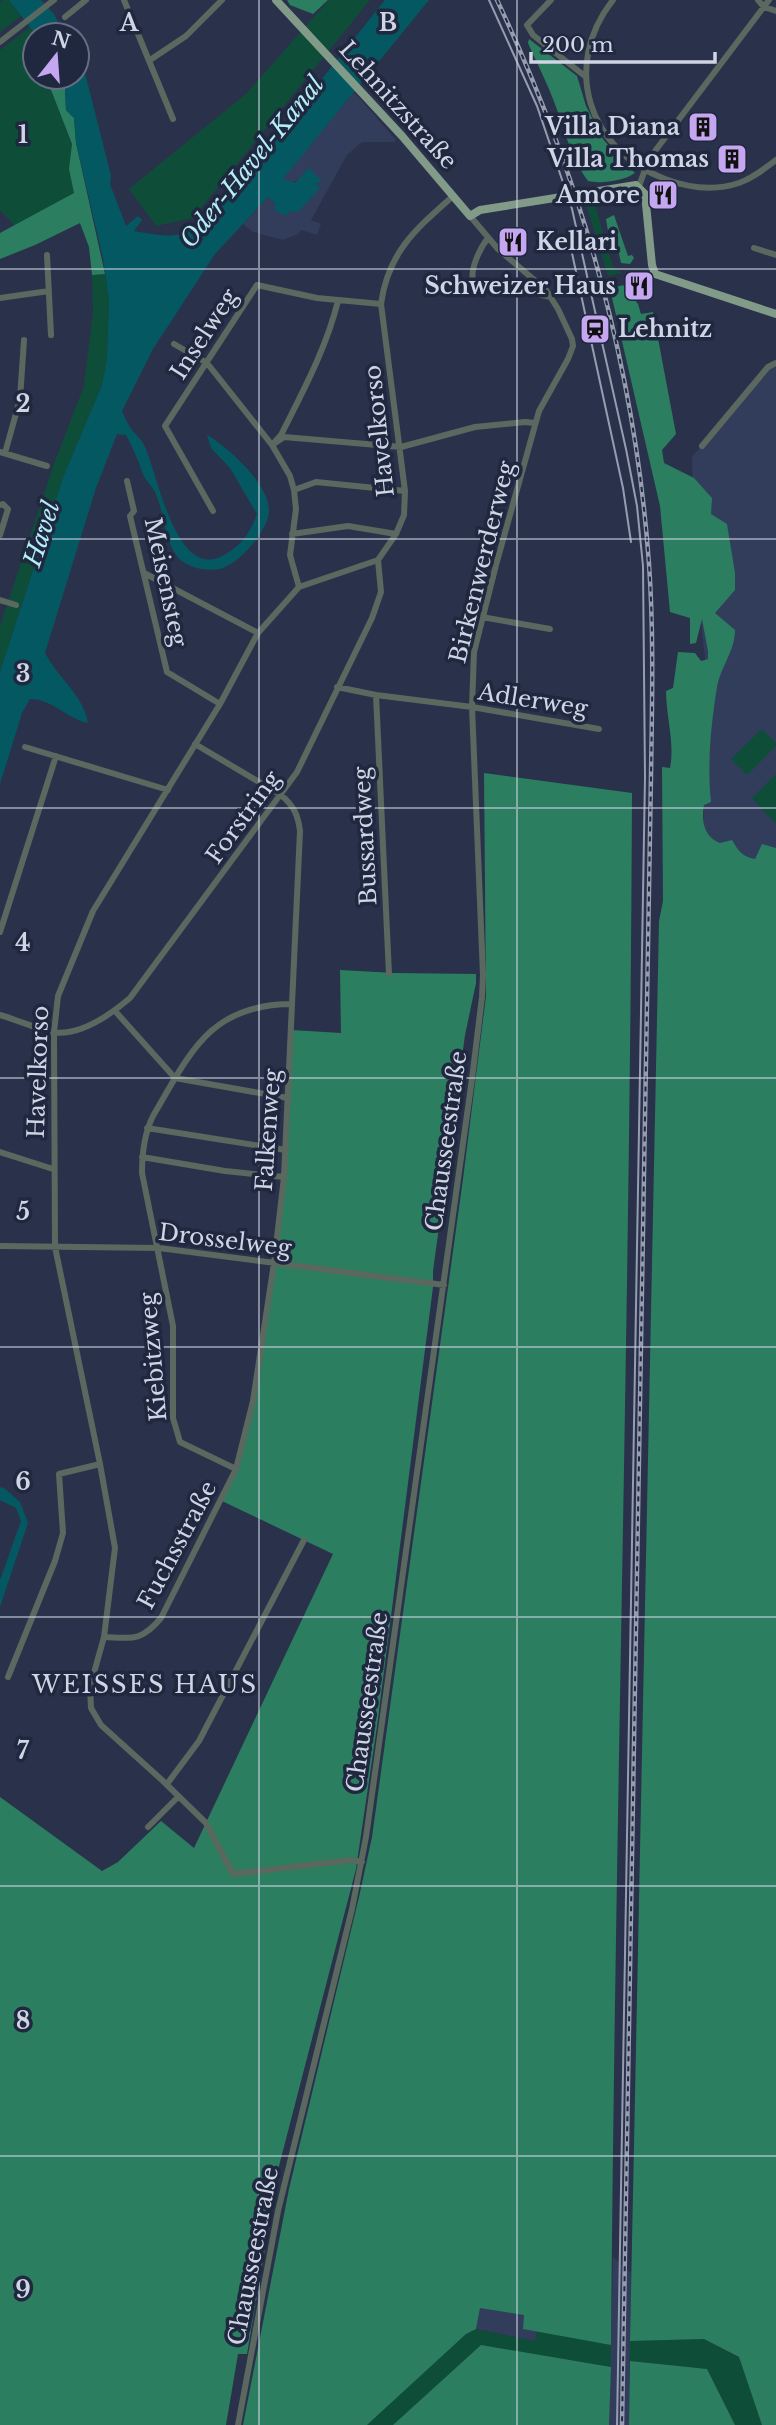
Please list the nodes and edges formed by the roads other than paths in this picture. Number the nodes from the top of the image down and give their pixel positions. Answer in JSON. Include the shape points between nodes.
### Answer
{"nodes":[{"id":1,"x":54,"y":0,"type":"edge"},
{"id":2,"x":86,"y":0,"type":"edge"},
{"id":3,"x":124,"y":0,"type":"edge"},
{"id":4,"x":222,"y":0,"type":"edge"},
{"id":5,"x":276,"y":0,"type":"edge"},
{"id":6,"x":551,"y":0,"type":"edge"},
{"id":7,"x":612,"y":0,"type":"edge"},
{"id":8,"x":758,"y":0,"type":"edge"},
{"id":9,"x":769,"y":0,"type":"edge"},
{"id":10,"x":764,"y":7,"type":"junction"},
{"id":11,"x":776,"y":11,"type":"edge"},
{"id":12,"x":65,"y":16,"type":"dead end"},
{"id":13,"x":0,"y":42,"type":"edge"},
{"id":14,"x":149,"y":60,"type":"junction"},
{"id":15,"x":586,"y":77,"type":"junction"},
{"id":16,"x":173,"y":119,"type":"dead end"},
{"id":17,"x":776,"y":160,"type":"edge"},
{"id":18,"x":645,"y":170,"type":"junction"},
{"id":19,"x":639,"y":186,"type":"junction"},
{"id":20,"x":453,"y":195,"type":"junction"},
{"id":21,"x":470,"y":216,"type":"junction"},
{"id":22,"x":488,"y":238,"type":"junction"},
{"id":23,"x":754,"y":248,"type":"dead end"},
{"id":24,"x":47,"y":255,"type":"dead end"},
{"id":25,"x":776,"y":255,"type":"edge"},
{"id":26,"x":49,"y":291,"type":"junction"},
{"id":27,"x":551,"y":297,"type":"junction"},
{"id":28,"x":0,"y":298,"type":"edge"},
{"id":29,"x":338,"y":301,"type":"junction"},
{"id":30,"x":381,"y":304,"type":"junction"},
{"id":31,"x":776,"y":314,"type":"edge"},
{"id":32,"x":51,"y":335,"type":"dead end"},
{"id":33,"x":24,"y":340,"type":"dead end"},
{"id":34,"x":174,"y":344,"type":"dead end"},
{"id":35,"x":207,"y":363,"type":"junction"},
{"id":36,"x":776,"y":363,"type":"edge"},
{"id":37,"x":535,"y":424,"type":"junction"},
{"id":38,"x":272,"y":445,"type":"junction"},
{"id":39,"x":702,"y":446,"type":"dead end"},
{"id":40,"x":401,"y":447,"type":"junction"},
{"id":41,"x":3,"y":453,"type":"edge"},
{"id":42,"x":47,"y":466,"type":"dead end"},
{"id":43,"x":127,"y":481,"type":"dead end"},
{"id":44,"x":294,"y":490,"type":"junction"},
{"id":45,"x":405,"y":491,"type":"junction"},
{"id":46,"x":0,"y":505,"type":"edge"},
{"id":47,"x":213,"y":511,"type":"dead end"},
{"id":48,"x":292,"y":534,"type":"junction"},
{"id":49,"x":396,"y":534,"type":"junction"},
{"id":50,"x":0,"y":535,"type":"edge"},
{"id":51,"x":378,"y":561,"type":"junction"},
{"id":52,"x":144,"y":573,"type":"junction"},
{"id":53,"x":299,"y":587,"type":"junction"},
{"id":54,"x":0,"y":600,"type":"edge"},
{"id":55,"x":16,"y":605,"type":"dead end"},
{"id":56,"x":482,"y":617,"type":"junction"},
{"id":57,"x":550,"y":629,"type":"dead end"},
{"id":58,"x":258,"y":633,"type":"junction"},
{"id":59,"x":337,"y":687,"type":"junction"},
{"id":60,"x":376,"y":695,"type":"junction"},
{"id":61,"x":220,"y":704,"type":"junction"},
{"id":62,"x":472,"y":708,"type":"junction"},
{"id":63,"x":599,"y":729,"type":"dead end"},
{"id":64,"x":195,"y":744,"type":"junction"},
{"id":65,"x":25,"y":747,"type":"dead end"},
{"id":66,"x":56,"y":757,"type":"junction"},
{"id":67,"x":168,"y":790,"type":"junction"},
{"id":68,"x":281,"y":795,"type":"junction"},
{"id":69,"x":0,"y":932,"type":"edge"},
{"id":70,"x":389,"y":974,"type":"dead end"},
{"id":71,"x":483,"y":975,"type":"joint"},
{"id":72,"x":292,"y":1004,"type":"junction"},
{"id":73,"x":115,"y":1011,"type":"junction"},
{"id":74,"x":0,"y":1015,"type":"edge"},
{"id":75,"x":54,"y":1032,"type":"junction"},
{"id":76,"x":175,"y":1078,"type":"junction"},
{"id":77,"x":288,"y":1098,"type":"junction"},
{"id":78,"x":147,"y":1128,"type":"junction"},
{"id":79,"x":286,"y":1150,"type":"junction"},
{"id":80,"x":0,"y":1152,"type":"edge"},
{"id":81,"x":142,"y":1157,"type":"junction"},
{"id":82,"x":52,"y":1169,"type":"junction"},
{"id":83,"x":284,"y":1177,"type":"junction"},
{"id":84,"x":0,"y":1246,"type":"edge"},
{"id":85,"x":55,"y":1247,"type":"junction"},
{"id":86,"x":159,"y":1248,"type":"junction"},
{"id":87,"x":274,"y":1263,"type":"junction"},
{"id":88,"x":444,"y":1285,"type":"junction"},
{"id":89,"x":100,"y":1464,"type":"junction"},
{"id":90,"x":236,"y":1469,"type":"junction"},
{"id":91,"x":304,"y":1540,"type":"dead end"},
{"id":92,"x":104,"y":1637,"type":"junction"},
{"id":93,"x":8,"y":1677,"type":"dead end"},
{"id":94,"x":167,"y":1784,"type":"junction"},
{"id":95,"x":178,"y":1797,"type":"junction"},
{"id":96,"x":148,"y":1827,"type":"dead end"},
{"id":97,"x":362,"y":1862,"type":"junction"},
{"id":98,"x":238,"y":2425,"type":"edge"}],
"edges":[{"from":1,"to":13,"type":"street"},
{"from":2,"to":12,"type":"street"},
{"from":3,"to":14,"type":"street"},
{"from":4,"to":14,"type":"street","via":[[186,36]]},
{"from":5,"to":20,"type":"main road","name":"Lehnitzstraße"},
{"from":6,"to":15,"type":"street","via":[[527,25],[533,35]]},
{"from":7,"to":15,"type":"street","via":[[591,38]]},
{"from":8,"to":10,"type":"street"},
{"from":9,"to":10,"type":"street"},
{"from":10,"to":11,"type":"street"},
{"from":10,"to":18,"type":"street"},
{"from":14,"to":16,"type":"street"},
{"from":15,"to":18,"type":"street","via":[[591,107],[601,127],[618,149]]},
{"from":17,"to":18,"type":"street","via":[[752,177],[720,187],[679,184]]},
{"from":18,"to":19,"type":"street"},
{"from":19,"to":21,"type":"main road","via":[[480,210]]},
{"from":19,"to":31,"type":"main road","via":[[645,194],[655,274]]},
{"from":20,"to":21,"type":"main road","name":"Lehnitzstraße"},
{"from":20,"to":30,"type":"street","name":"Havelkorso","via":[[400,250]]},
{"from":21,"to":22,"type":"street","name":"Lehnitzstraße"},
{"from":22,"to":27,"type":"street","name":"Lehnitzstraße"},
{"from":22,"to":27,"type":"street","via":[[471,274],[473,281]]},
{"from":23,"to":25,"type":"street"},
{"from":24,"to":26,"type":"street"},
{"from":26,"to":28,"type":"street"},
{"from":26,"to":32,"type":"street"},
{"from":27,"to":37,"type":"street","name":"Birkenwerderweg","via":[[573,346]]},
{"from":29,"to":30,"type":"street","name":"Inselweg"},
{"from":29,"to":35,"type":"street","name":"Inselweg","via":[[257,285]]},
{"from":29,"to":38,"type":"street","via":[[322,352]]},
{"from":30,"to":40,"type":"street","name":"Havelkorso"},
{"from":33,"to":41,"type":"street","via":[[20,399]]},
{"from":34,"to":35,"type":"street"},
{"from":35,"to":38,"type":"street"},
{"from":35,"to":47,"type":"street","name":"Inselweg","via":[[165,426]]},
{"from":36,"to":39,"type":"street"},
{"from":37,"to":40,"type":"street","via":[[475,427]]},
{"from":37,"to":56,"type":"street","name":"Birkenwerderweg"},
{"from":38,"to":40,"type":"street","via":[[284,437]]},
{"from":38,"to":44,"type":"street"},
{"from":40,"to":45,"type":"street","name":"Havelkorso"},
{"from":41,"to":42,"type":"street"},
{"from":43,"to":52,"type":"street","name":"Meisensteg"},
{"from":44,"to":45,"type":"street","via":[[316,482]]},
{"from":44,"to":48,"type":"street"},
{"from":45,"to":49,"type":"street","name":"Havelkorso","via":[[404,515]]},
{"from":46,"to":50,"type":"street","via":[[8,509]]},
{"from":48,"to":49,"type":"street","via":[[348,526]]},
{"from":48,"to":53,"type":"street","via":[[290,555]]},
{"from":49,"to":51,"type":"street","name":"Havelkorso"},
{"from":51,"to":53,"type":"street"},
{"from":51,"to":59,"type":"street","name":"Forstring","via":[[381,592]]},
{"from":52,"to":58,"type":"street"},
{"from":52,"to":61,"type":"street","name":"Meisensteg","via":[[167,671]]},
{"from":53,"to":58,"type":"street","name":"Havelkorso"},
{"from":54,"to":55,"type":"street"},
{"from":56,"to":57,"type":"street"},
{"from":56,"to":62,"type":"street","name":"Birkenwerderweg","via":[[473,663]]},
{"from":58,"to":61,"type":"street","name":"Havelkorso"},
{"from":59,"to":60,"type":"street","name":"Adlerweg"},
{"from":59,"to":68,"type":"street","name":"Forstring","via":[[297,772]]},
{"from":60,"to":62,"type":"street","name":"Adlerweg"},
{"from":60,"to":70,"type":"street","name":"Bussardweg"},
{"from":61,"to":64,"type":"street","name":"Havelkorso"},
{"from":62,"to":63,"type":"street","name":"Adlerweg"},
{"from":62,"to":71,"type":"street","name":"Birkenwerderweg"},
{"from":64,"to":67,"type":"street","name":"Havelkorso"},
{"from":64,"to":68,"type":"street"},
{"from":65,"to":66,"type":"street"},
{"from":66,"to":67,"type":"street"},
{"from":66,"to":69,"type":"street"},
{"from":67,"to":75,"type":"street","name":"Havelkorso","via":[[93,911],[58,996]]},
{"from":68,"to":72,"type":"street","name":"Falkenweg","via":[[298,814],[300,831]]},
{"from":68,"to":73,"type":"street","name":"Forstring","via":[[130,998]]},
{"from":71,"to":88,"type":"street","name":"Chausseestraße"},
{"from":72,"to":76,"type":"street","name":"Kiebitzweg","via":[[268,1004],[222,1021],[201,1038]]},
{"from":72,"to":77,"type":"street","name":"Falkenweg"},
{"from":73,"to":75,"type":"street","name":"Forstring","via":[[76,1031]]},
{"from":73,"to":76,"type":"street"},
{"from":74,"to":75,"type":"street"},
{"from":75,"to":82,"type":"street","name":"Havelkorso"},
{"from":76,"to":77,"type":"street"},
{"from":76,"to":78,"type":"street","name":"Kiebitzweg"},
{"from":77,"to":79,"type":"street","name":"Falkenweg"},
{"from":78,"to":79,"type":"street"},
{"from":78,"to":81,"type":"street","name":"Kiebitzweg"},
{"from":79,"to":83,"type":"street","name":"Falkenweg"},
{"from":80,"to":82,"type":"street"},
{"from":81,"to":83,"type":"street"},
{"from":81,"to":86,"type":"street","name":"Kiebitzweg"},
{"from":82,"to":85,"type":"street","name":"Havelkorso"},
{"from":83,"to":87,"type":"street","name":"Falkenweg"},
{"from":84,"to":85,"type":"street","name":"Drosselweg"},
{"from":85,"to":86,"type":"street","name":"Drosselweg"},
{"from":85,"to":89,"type":"street","name":"Havelkorso"},
{"from":86,"to":87,"type":"street","name":"Drosselweg"},
{"from":86,"to":90,"type":"street","name":"Kiebitzweg","via":[[173,1326],[173,1418],[180,1443]]},
{"from":87,"to":88,"type":"street","name":"Drosselweg"},
{"from":87,"to":90,"type":"street","name":"Falkenweg","via":[[253,1401]]},
{"from":88,"to":97,"type":"street","name":"Chausseestraße"},
{"from":89,"to":92,"type":"street","name":"Havelkorso","via":[[115,1548]]},
{"from":89,"to":93,"type":"street","via":[[59,1474],[63,1532]]},
{"from":90,"to":92,"type":"street","name":"Fuchsstraße","via":[[161,1618],[149,1632],[133,1638]]},
{"from":91,"to":94,"type":"street","via":[[199,1741]]},
{"from":92,"to":94,"type":"street","name":"Havelkorso","via":[[90,1687],[91,1708],[101,1725]]},
{"from":94,"to":95,"type":"street","name":"Havelkorso"},
{"from":95,"to":96,"type":"street"},
{"from":95,"to":97,"type":"street","name":"Havelkorso","via":[[206,1823],[233,1874]]},
{"from":97,"to":98,"type":"street","name":"Chausseestraße","via":[[282,2189]]}]}
